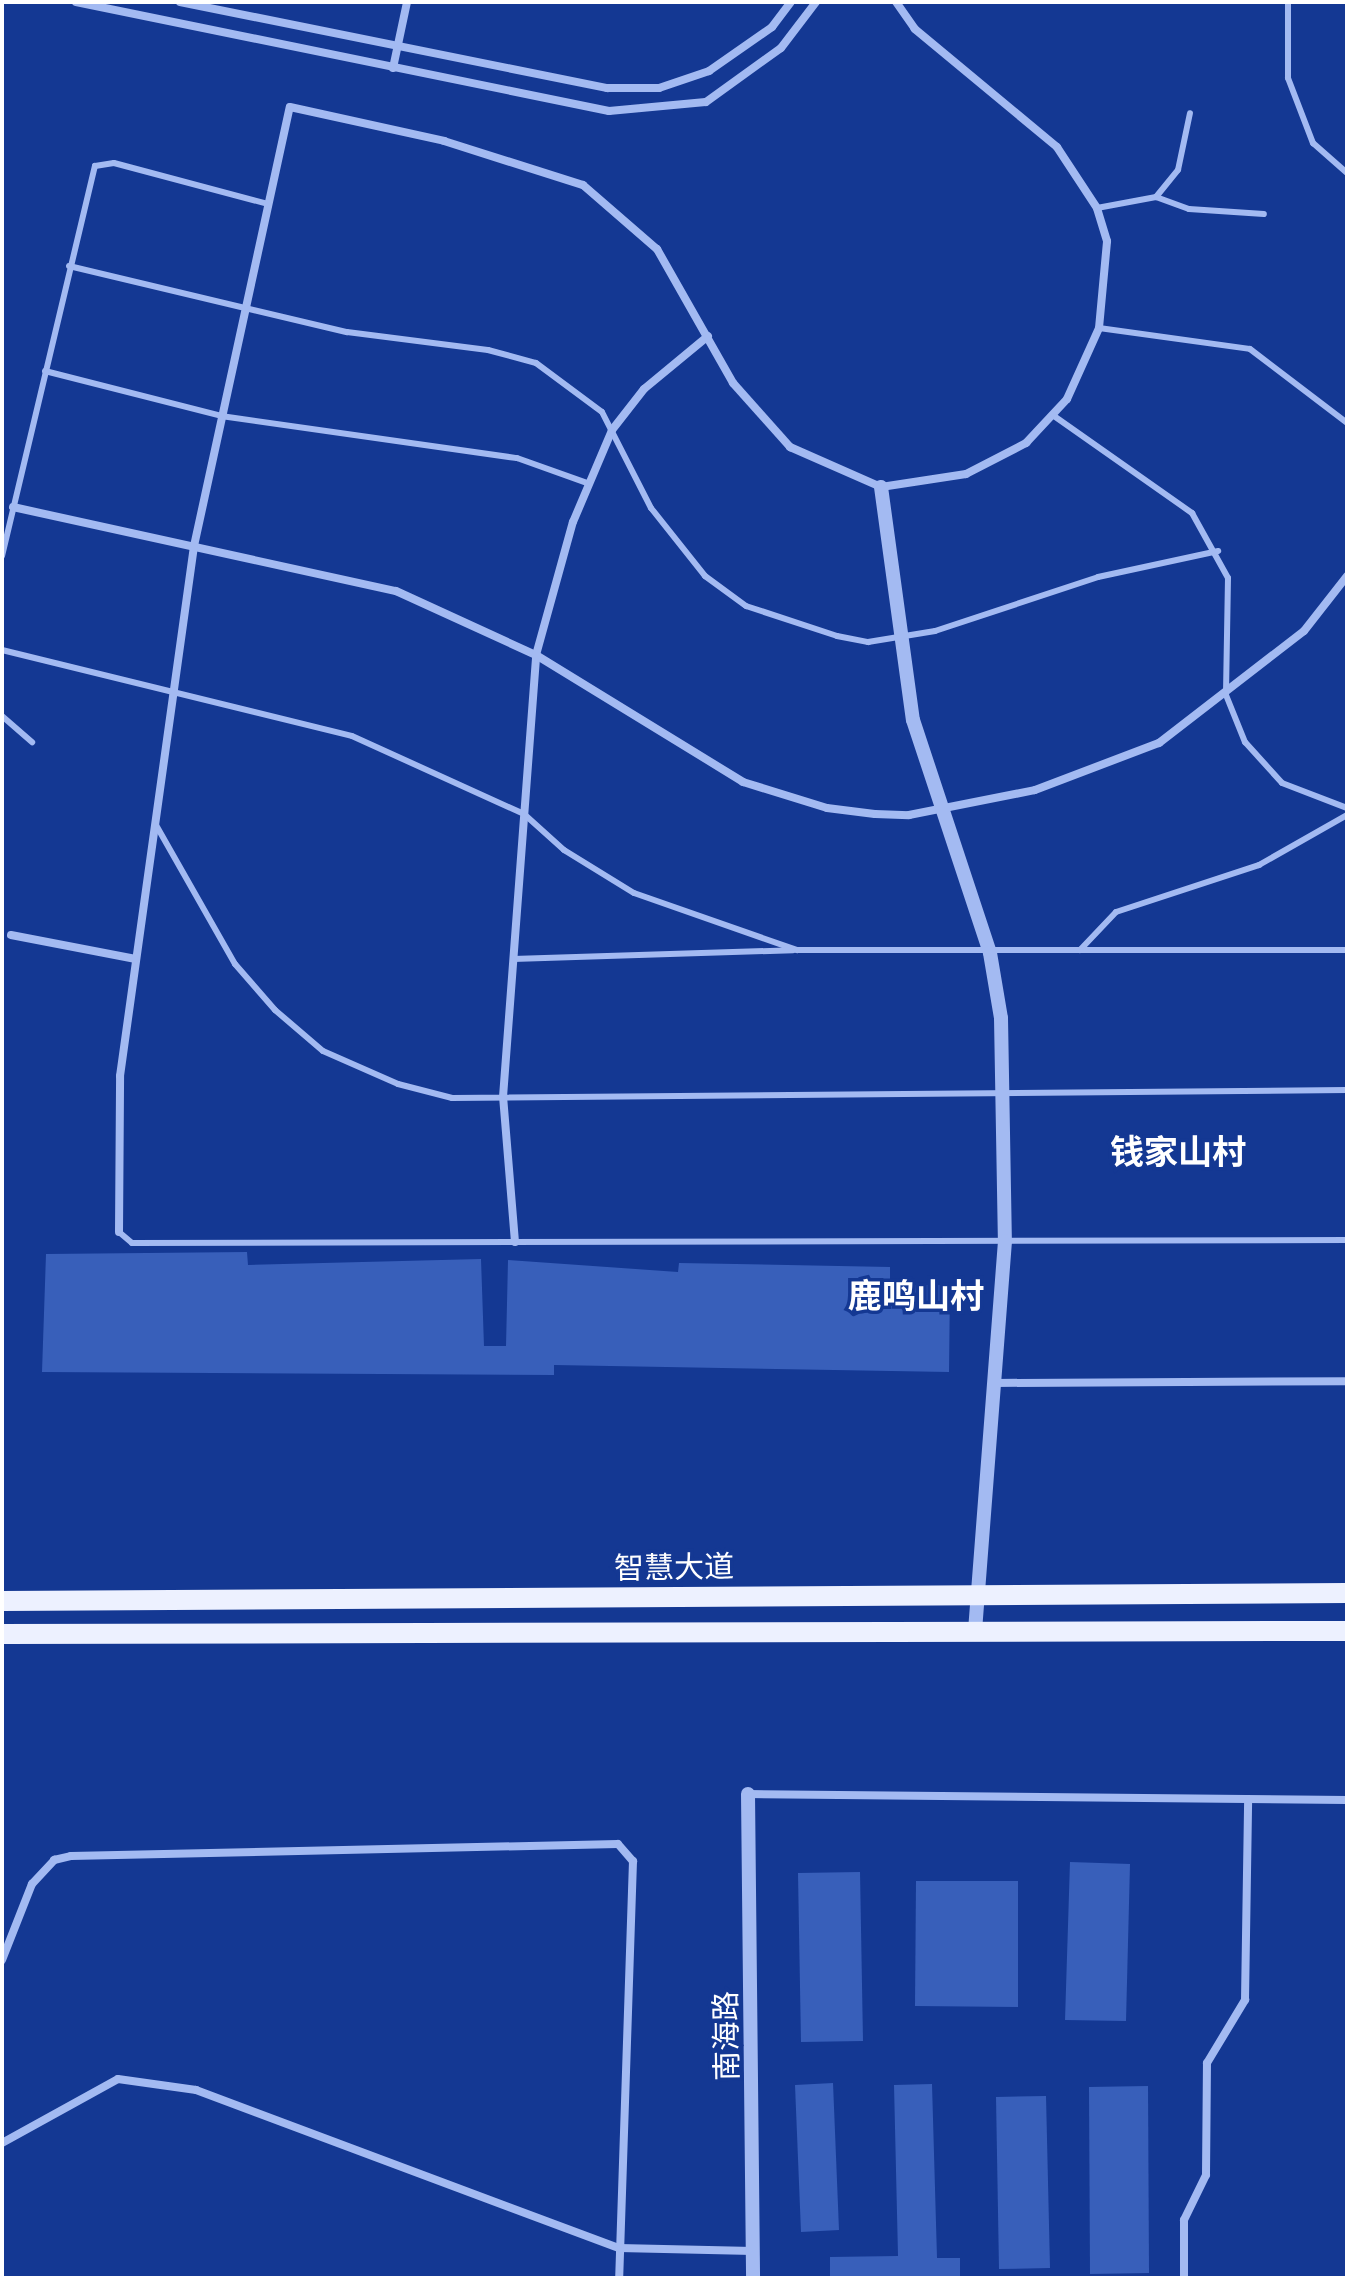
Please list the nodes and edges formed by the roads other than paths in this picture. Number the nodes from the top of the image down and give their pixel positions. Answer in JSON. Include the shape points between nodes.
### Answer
{"nodes":[{"id":1,"x":76,"y":2,"type":"edge"},
{"id":2,"x":180,"y":2,"type":"edge"},
{"id":3,"x":407,"y":2,"type":"edge"},
{"id":4,"x":791,"y":2,"type":"edge"},
{"id":5,"x":816,"y":2,"type":"edge"},
{"id":6,"x":896,"y":2,"type":"edge"},
{"id":7,"x":1288,"y":2,"type":"edge"},
{"id":8,"x":398,"y":43,"type":"junction"},
{"id":9,"x":393,"y":68,"type":"junction"},
{"id":10,"x":1190,"y":113,"type":"dead end"},
{"id":11,"x":1347,"y":173,"type":"edge"},
{"id":12,"x":1156,"y":197,"type":"junction"},
{"id":13,"x":268,"y":204,"type":"junction"},
{"id":14,"x":1097,"y":208,"type":"junction"},
{"id":15,"x":1264,"y":214,"type":"dead end"},
{"id":16,"x":69,"y":266,"type":"junction"},
{"id":17,"x":245,"y":305,"type":"junction"},
{"id":18,"x":1099,"y":328,"type":"junction"},
{"id":19,"x":708,"y":336,"type":"junction"},
{"id":20,"x":45,"y":371,"type":"junction"},
{"id":21,"x":221,"y":416,"type":"junction"},
{"id":22,"x":1054,"y":416,"type":"junction"},
{"id":23,"x":1347,"y":423,"type":"edge"},
{"id":24,"x":612,"y":430,"type":"junction"},
{"id":25,"x":590,"y":484,"type":"junction"},
{"id":26,"x":881,"y":487,"type":"junction"},
{"id":27,"x":13,"y":507,"type":"junction"},
{"id":28,"x":194,"y":546,"type":"junction"},
{"id":29,"x":1218,"y":551,"type":"junction"},
{"id":30,"x":2,"y":556,"type":"edge"},
{"id":31,"x":1347,"y":576,"type":"edge"},
{"id":32,"x":898,"y":638,"type":"junction"},
{"id":33,"x":2,"y":650,"type":"edge"},
{"id":34,"x":536,"y":655,"type":"junction"},
{"id":35,"x":174,"y":691,"type":"junction"},
{"id":36,"x":1226,"y":695,"type":"junction"},
{"id":37,"x":2,"y":716,"type":"edge"},
{"id":38,"x":32,"y":742,"type":"dead end"},
{"id":39,"x":943,"y":808,"type":"junction"},
{"id":40,"x":1347,"y":808,"type":"edge"},
{"id":41,"x":524,"y":814,"type":"junction"},
{"id":42,"x":1347,"y":815,"type":"edge"},
{"id":43,"x":155,"y":823,"type":"junction"},
{"id":44,"x":11,"y":935,"type":"dead end"},
{"id":45,"x":797,"y":950,"type":"junction"},
{"id":46,"x":1080,"y":950,"type":"junction"},
{"id":47,"x":1347,"y":950,"type":"edge"},
{"id":48,"x":990,"y":953,"type":"junction"},
{"id":49,"x":136,"y":959,"type":"junction"},
{"id":50,"x":513,"y":959,"type":"junction"},
{"id":51,"x":1347,"y":1090,"type":"edge"},
{"id":52,"x":1002,"y":1092,"type":"junction"},
{"id":53,"x":503,"y":1097,"type":"junction"},
{"id":54,"x":119,"y":1232,"type":"joint"},
{"id":55,"x":1347,"y":1240,"type":"edge"},
{"id":56,"x":1005,"y":1241,"type":"junction"},
{"id":57,"x":515,"y":1242,"type":"junction"},
{"id":58,"x":1347,"y":1381,"type":"edge"},
{"id":59,"x":993,"y":1383,"type":"junction"},
{"id":60,"x":975,"y":1592,"type":"junction"},
{"id":61,"x":1347,"y":1593,"type":"edge"},
{"id":62,"x":2,"y":1601,"type":"edge"},
{"id":63,"x":1347,"y":1631,"type":"edge"},
{"id":64,"x":975,"y":1633,"type":"junction"},
{"id":65,"x":2,"y":1634,"type":"edge"},
{"id":66,"x":748,"y":1794,"type":"joint"},
{"id":67,"x":1347,"y":1800,"type":"edge"},
{"id":68,"x":1248,"y":1801,"type":"junction"},
{"id":69,"x":2,"y":1960,"type":"edge"},
{"id":70,"x":2,"y":2143,"type":"edge"},
{"id":71,"x":619,"y":2248,"type":"junction"},
{"id":72,"x":753,"y":2251,"type":"junction"},
{"id":73,"x":619,"y":2278,"type":"edge"},
{"id":74,"x":753,"y":2278,"type":"edge"},
{"id":75,"x":1184,"y":2278,"type":"edge"}],
"edges":[{"from":1,"to":9,"type":"street"},
{"from":2,"to":8,"type":"street"},
{"from":3,"to":8,"type":"street"},
{"from":4,"to":8,"type":"street","via":[[772,27],[709,71],[659,88],[607,88]]},
{"from":5,"to":9,"type":"street","via":[[747,76],[706,102],[668,110],[609,111]]},
{"from":6,"to":14,"type":"street","via":[[915,29],[1036,124]]},
{"from":7,"to":11,"type":"lane","via":[[1292,89],[1313,143]]},
{"from":8,"to":9,"type":"street"},
{"from":10,"to":12,"type":"lane","via":[[1178,170]]},
{"from":12,"to":14,"type":"lane"},
{"from":12,"to":15,"type":"lane","via":[[1189,209]]},
{"from":13,"to":16,"type":"lane","via":[[102,162],[92,171]]},
{"from":13,"to":17,"type":"street"},
{"from":13,"to":19,"type":"street","via":[[290,107],[542,167],[638,226],[692,299]]},
{"from":14,"to":18,"type":"street","via":[[1108,280]]},
{"from":16,"to":17,"type":"lane"},
{"from":16,"to":20,"type":"lane"},
{"from":17,"to":21,"type":"street"},
{"from":17,"to":24,"type":"lane","via":[[347,332],[512,355],[559,376]]},
{"from":18,"to":22,"type":"street"},
{"from":18,"to":23,"type":"lane","via":[[1250,349]]},
{"from":19,"to":24,"type":"street","via":[[644,389]]},
{"from":19,"to":26,"type":"street","via":[[733,383],[790,447]]},
{"from":20,"to":21,"type":"lane"},
{"from":20,"to":27,"type":"lane"},
{"from":21,"to":25,"type":"lane","via":[[517,458]]},
{"from":21,"to":28,"type":"street"},
{"from":22,"to":26,"type":"street","via":[[993,463]]},
{"from":22,"to":29,"type":"lane","via":[[1175,498]]},
{"from":24,"to":25,"type":"street"},
{"from":24,"to":32,"type":"lane","via":[[671,540],[746,606],[837,636]]},
{"from":25,"to":34,"type":"street"},
{"from":26,"to":32,"type":"street"},
{"from":27,"to":28,"type":"street"},
{"from":27,"to":30,"type":"lane"},
{"from":28,"to":34,"type":"street","via":[[396,591]]},
{"from":28,"to":35,"type":"street"},
{"from":29,"to":32,"type":"lane","via":[[1151,563]]},
{"from":29,"to":36,"type":"lane","via":[[1231,601]]},
{"from":31,"to":36,"type":"street","via":[[1304,631]]},
{"from":32,"to":39,"type":"street","via":[[913,720]]},
{"from":33,"to":35,"type":"lane"},
{"from":34,"to":39,"type":"street","via":[[743,782],[827,808],[909,815]]},
{"from":34,"to":41,"type":"street"},
{"from":35,"to":41,"type":"lane","via":[[352,736]]},
{"from":35,"to":43,"type":"street"},
{"from":36,"to":39,"type":"street","via":[[1159,743],[1110,766]]},
{"from":36,"to":40,"type":"lane","via":[[1245,742],[1282,783]]},
{"from":37,"to":38,"type":"lane"},
{"from":39,"to":48,"type":"street"},
{"from":41,"to":45,"type":"lane","via":[[564,850],[634,893]]},
{"from":41,"to":50,"type":"street"},
{"from":42,"to":46,"type":"lane","via":[[1259,865],[1116,912]]},
{"from":43,"to":49,"type":"street"},
{"from":43,"to":53,"type":"lane","via":[[235,964],[323,1051],[398,1084],[452,1098]]},
{"from":44,"to":49,"type":"street"},
{"from":45,"to":48,"type":"lane"},
{"from":45,"to":50,"type":"lane"},
{"from":46,"to":47,"type":"lane"},
{"from":46,"to":48,"type":"lane"},
{"from":48,"to":52,"type":"street"},
{"from":49,"to":54,"type":"street","via":[[115,1137]]},
{"from":50,"to":53,"type":"street"},
{"from":51,"to":52,"type":"lane"},
{"from":52,"to":53,"type":"lane"},
{"from":52,"to":56,"type":"street"},
{"from":53,"to":57,"type":"street"},
{"from":54,"to":57,"type":"lane","via":[[132,1243]]},
{"from":55,"to":56,"type":"lane"},
{"from":56,"to":57,"type":"lane"},
{"from":56,"to":59,"type":"street"},
{"from":58,"to":59,"type":"street"},
{"from":59,"to":60,"type":"street"},
{"from":60,"to":61,"type":"main road","name":"智慧大道"},
{"from":60,"to":62,"type":"main road","name":"智慧大道"},
{"from":60,"to":64,"type":"street"},
{"from":63,"to":64,"type":"main road"},
{"from":64,"to":65,"type":"main road"},
{"from":66,"to":68,"type":"street"},
{"from":66,"to":72,"type":"street","name":"南海路"},
{"from":67,"to":68,"type":"street"},
{"from":68,"to":75,"type":"street","via":[[1245,2000],[1207,2063],[1206,2175],[1184,2220]]},
{"from":69,"to":71,"type":"street","via":[[32,1884],[54,1860],[71,1856],[618,1844],[633,1861]]},
{"from":70,"to":71,"type":"street","via":[[118,2079],[196,2090]]},
{"from":71,"to":72,"type":"street"},
{"from":71,"to":73,"type":"street"},
{"from":72,"to":74,"type":"street","name":"南海路"}]}
